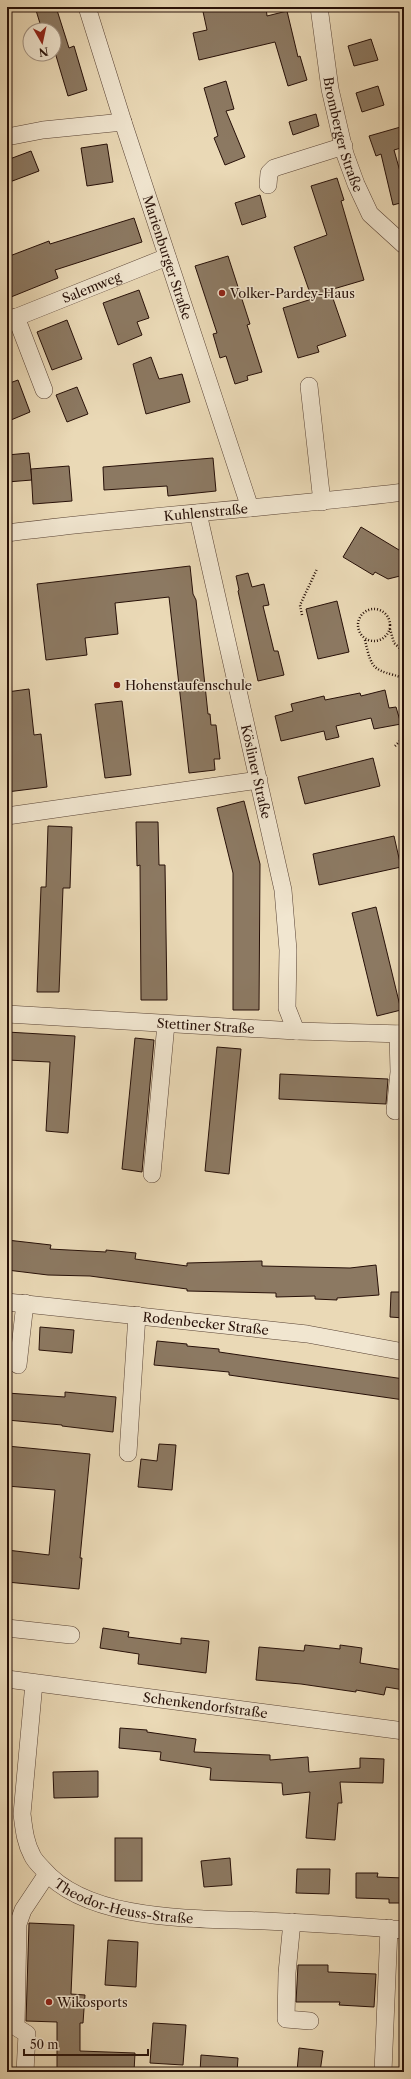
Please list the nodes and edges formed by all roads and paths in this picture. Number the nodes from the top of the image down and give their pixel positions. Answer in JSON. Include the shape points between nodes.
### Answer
{"nodes":[{"id":1,"x":87,"y":7,"type":"edge"},
{"id":2,"x":319,"y":7,"type":"edge"},
{"id":3,"x":123,"y":122,"type":"junction"},
{"id":4,"x":7,"y":137,"type":"edge"},
{"id":5,"x":344,"y":146,"type":"junction"},
{"id":6,"x":268,"y":185,"type":"dead end"},
{"id":7,"x":404,"y":245,"type":"edge"},
{"id":8,"x":167,"y":257,"type":"junction"},
{"id":9,"x":11,"y":319,"type":"edge"},
{"id":10,"x":310,"y":386,"type":"dead end"},
{"id":11,"x":44,"y":390,"type":"dead end"},
{"id":12,"x":404,"y":492,"type":"edge"},
{"id":13,"x":322,"y":502,"type":"junction"},
{"id":14,"x":250,"y":508,"type":"junction"},
{"id":15,"x":198,"y":513,"type":"junction"},
{"id":16,"x":7,"y":533,"type":"edge"},
{"id":17,"x":317,"y":568,"type":"dead end"},
{"id":18,"x":302,"y":615,"type":"dead end"},
{"id":19,"x":390,"y":629,"type":"junction"},
{"id":20,"x":365,"y":640,"type":"junction"},
{"id":21,"x":404,"y":652,"type":"edge"},
{"id":22,"x":404,"y":678,"type":"edge"},
{"id":23,"x":404,"y":737,"type":"edge"},
{"id":24,"x":395,"y":746,"type":"dead end"},
{"id":25,"x":259,"y":780,"type":"junction"},
{"id":26,"x":7,"y":816,"type":"edge"},
{"id":27,"x":7,"y":1014,"type":"edge"},
{"id":28,"x":166,"y":1024,"type":"junction"},
{"id":29,"x":296,"y":1031,"type":"junction"},
{"id":30,"x":401,"y":1034,"type":"edge"},
{"id":31,"x":395,"y":1111,"type":"dead end"},
{"id":32,"x":152,"y":1174,"type":"dead end"},
{"id":33,"x":7,"y":1302,"type":"edge"},
{"id":34,"x":25,"y":1304,"type":"junction"},
{"id":35,"x":137,"y":1315,"type":"junction"},
{"id":36,"x":404,"y":1352,"type":"edge"},
{"id":37,"x":18,"y":1365,"type":"dead end"},
{"id":38,"x":128,"y":1453,"type":"dead end"},
{"id":39,"x":7,"y":1628,"type":"edge"},
{"id":40,"x":71,"y":1635,"type":"dead end"},
{"id":41,"x":7,"y":1679,"type":"edge"},
{"id":42,"x":34,"y":1682,"type":"junction"},
{"id":43,"x":404,"y":1732,"type":"edge"},
{"id":44,"x":47,"y":1874,"type":"junction"},
{"id":45,"x":292,"y":1922,"type":"junction"},
{"id":46,"x":397,"y":1929,"type":"edge"},
{"id":47,"x":310,"y":2021,"type":"dead end"},
{"id":48,"x":25,"y":2072,"type":"edge"},
{"id":49,"x":383,"y":2072,"type":"edge"}],
"edges":[{"from":1,"to":3,"type":"street","name":"Marienburger Straße"},
{"from":2,"to":5,"type":"street","name":"Bromberger Straße","via":[[330,89]]},
{"from":3,"to":4,"type":"street","via":[[44,130]]},
{"from":3,"to":8,"type":"street","name":"Marienburger Straße"},
{"from":5,"to":6,"type":"street","via":[[274,168],[269,173]]},
{"from":5,"to":7,"type":"street","name":"Bromberger Straße","via":[[356,184],[370,214]]},
{"from":8,"to":9,"type":"street","name":"Salemweg"},
{"from":8,"to":14,"type":"street","name":"Marienburger Straße"},
{"from":9,"to":11,"type":"street","name":"Salemweg"},
{"from":10,"to":13,"type":"street"},
{"from":12,"to":13,"type":"street","name":"Kuhlenstraße"},
{"from":13,"to":14,"type":"street","name":"Kuhlenstraße"},
{"from":14,"to":15,"type":"street","name":"Kuhlenstraße"},
{"from":15,"to":16,"type":"street","name":"Kuhlenstraße","via":[[98,521]]},
{"from":15,"to":25,"type":"street","name":"Kösliner Straße"},
{"from":17,"to":18,"type":"path","via":[[300,605]]},
{"from":19,"to":20,"type":"path","via":[[385,638],[375,642]]},
{"from":19,"to":20,"type":"path","via":[[389,618],[382,611],[372,609],[363,613],[357,622],[358,632]]},
{"from":19,"to":21,"type":"path","via":[[394,643]]},
{"from":20,"to":22,"type":"path","via":[[370,663],[376,668]]},
{"from":23,"to":24,"type":"path"},
{"from":25,"to":26,"type":"street"},
{"from":25,"to":29,"type":"street","name":"Kösliner Straße","via":[[283,890],[288,950],[287,1008]]},
{"from":27,"to":28,"type":"street","name":"Stettiner Straße"},
{"from":28,"to":29,"type":"street","name":"Stettiner Straße"},
{"from":28,"to":32,"type":"street"},
{"from":29,"to":30,"type":"street","name":"Stettiner Straße"},
{"from":30,"to":31,"type":"street"},
{"from":33,"to":34,"type":"street","name":"Rodenbecker Straße"},
{"from":34,"to":35,"type":"street","name":"Rodenbecker Straße"},
{"from":34,"to":37,"type":"street"},
{"from":35,"to":36,"type":"street","name":"Rodenbecker Straße","via":[[307,1334]]},
{"from":35,"to":38,"type":"street"},
{"from":39,"to":40,"type":"street"},
{"from":41,"to":42,"type":"street","name":"Schenkendorfstraße"},
{"from":42,"to":43,"type":"street","name":"Schenkendorfstraße"},
{"from":42,"to":44,"type":"street","name":"Theodor-Heuss-Straße","via":[[22,1814],[24,1836],[32,1857]]},
{"from":44,"to":45,"type":"street","name":"Theodor-Heuss-Straße","via":[[76,1894],[117,1909],[160,1917]]},
{"from":44,"to":48,"type":"street","via":[[23,1910],[18,1924],[16,2027],[26,2034]]},
{"from":45,"to":46,"type":"street","name":"Theodor-Heuss-Straße"},
{"from":45,"to":47,"type":"street","via":[[286,2019]]},
{"from":46,"to":49,"type":"street"}]}
